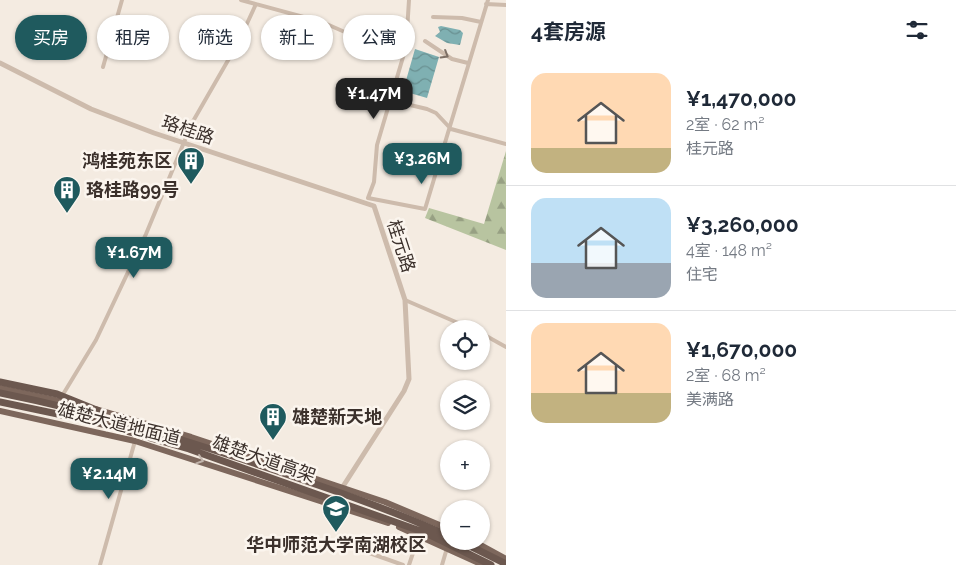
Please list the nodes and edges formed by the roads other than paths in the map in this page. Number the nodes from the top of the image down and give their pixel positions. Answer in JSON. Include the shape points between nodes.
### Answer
{"nodes":[{"id":1,"x":122,"y":0,"type":"edge"},
{"id":2,"x":241,"y":0,"type":"edge"},
{"id":3,"x":266,"y":0,"type":"edge"},
{"id":4,"x":409,"y":0,"type":"edge"},
{"id":5,"x":487,"y":2,"type":"edge"},
{"id":6,"x":256,"y":4,"type":"junction"},
{"id":7,"x":506,"y":5,"type":"edge"},
{"id":8,"x":263,"y":6,"type":"junction"},
{"id":9,"x":433,"y":17,"type":"dead end"},
{"id":10,"x":481,"y":22,"type":"junction"},
{"id":11,"x":343,"y":31,"type":"edge"},
{"id":12,"x":425,"y":41,"type":"dead end"},
{"id":13,"x":0,"y":63,"type":"edge"},
{"id":14,"x":468,"y":63,"type":"junction"},
{"id":15,"x":103,"y":67,"type":"dead end"},
{"id":16,"x":389,"y":100,"type":"junction"},
{"id":17,"x":448,"y":127,"type":"junction"},
{"id":18,"x":185,"y":144,"type":"junction"},
{"id":19,"x":506,"y":144,"type":"edge"},
{"id":20,"x":368,"y":198,"type":"junction"},
{"id":21,"x":374,"y":206,"type":"junction"},
{"id":22,"x":405,"y":300,"type":"junction"},
{"id":23,"x":451,"y":320,"type":"edge"},
{"id":24,"x":490,"y":338,"type":"edge"},
{"id":25,"x":506,"y":346,"type":"edge"},
{"id":26,"x":0,"y":382,"type":"edge"},
{"id":27,"x":0,"y":388,"type":"edge"},
{"id":28,"x":0,"y":393,"type":"edge"},
{"id":29,"x":59,"y":400,"type":"junction"},
{"id":30,"x":0,"y":402,"type":"edge"},
{"id":31,"x":0,"y":411,"type":"edge"},
{"id":32,"x":127,"y":422,"type":"junction"},
{"id":33,"x":135,"y":441,"type":"junction"},
{"id":34,"x":342,"y":488,"type":"junction"},
{"id":35,"x":440,"y":525,"type":"edge"},
{"id":36,"x":440,"y":532,"type":"edge"},
{"id":37,"x":423,"y":534,"type":"junction"},
{"id":38,"x":440,"y":544,"type":"edge"},
{"id":39,"x":361,"y":550,"type":"dead end"},
{"id":40,"x":446,"y":550,"type":"edge"},
{"id":41,"x":451,"y":550,"type":"edge"},
{"id":42,"x":478,"y":550,"type":"edge"},
{"id":43,"x":490,"y":550,"type":"edge"},
{"id":44,"x":506,"y":558,"type":"edge"},
{"id":45,"x":506,"y":564,"type":"edge"},
{"id":46,"x":100,"y":565,"type":"edge"},
{"id":47,"x":403,"y":565,"type":"edge"},
{"id":48,"x":409,"y":565,"type":"edge"},
{"id":49,"x":442,"y":565,"type":"edge"},
{"id":50,"x":472,"y":565,"type":"edge"},
{"id":51,"x":482,"y":565,"type":"edge"},
{"id":52,"x":491,"y":565,"type":"edge"}],
"edges":[{"from":1,"to":15,"type":"street"},
{"from":2,"to":6,"type":"street"},
{"from":3,"to":8,"type":"street"},
{"from":4,"to":16,"type":"street","via":[[406,47]]},
{"from":5,"to":7,"type":"street"},
{"from":5,"to":10,"type":"street"},
{"from":6,"to":8,"type":"street"},
{"from":6,"to":18,"type":"street","via":[[238,43],[192,123]]},
{"from":8,"to":11,"type":"street"},
{"from":9,"to":10,"type":"street"},
{"from":10,"to":14,"type":"street"},
{"from":12,"to":14,"type":"street","one_way":true,"via":[[452,59]]},
{"from":13,"to":18,"type":"street","name":"珞桂路","via":[[91,109]]},
{"from":14,"to":17,"type":"street"},
{"from":16,"to":17,"type":"street","via":[[436,113]]},
{"from":16,"to":20,"type":"street","via":[[378,144],[374,182]]},
{"from":17,"to":19,"type":"street"},
{"from":17,"to":20,"type":"street","via":[[425,210]]},
{"from":18,"to":21,"type":"street","name":"珞桂路"},
{"from":18,"to":29,"type":"street","via":[[96,340]]},
{"from":20,"to":21,"type":"street","name":"桂元路"},
{"from":21,"to":22,"type":"street","name":"桂元路"},
{"from":22,"to":23,"type":"street"},
{"from":22,"to":34,"type":"street","name":"桂元路","via":[[409,379]]},
{"from":24,"to":25,"type":"street"},
{"from":26,"to":32,"type":"highway","via":[[57,394]]},
{"from":27,"to":29,"type":"main road","name":"雄楚大道地面道"},
{"from":28,"to":32,"type":"highway","name":"雄楚大道高架"},
{"from":29,"to":34,"type":"main road","name":"雄楚大道地面道","via":[[160,427]]},
{"from":30,"to":37,"type":"highway","name":"雄楚大道高架","via":[[189,448]]},
{"from":31,"to":33,"type":"main road","name":"雄楚大道地面道"},
{"from":32,"to":36,"type":"highway","name":"雄楚大道高架","via":[[358,498]]},
{"from":33,"to":37,"type":"main road","name":"雄楚大道地面道","one_way":true},
{"from":33,"to":46,"type":"street"},
{"from":34,"to":35,"type":"main road","name":"雄楚大道地面道","via":[[386,502]]},
{"from":37,"to":38,"type":"main road","name":"雄楚大道地面道"},
{"from":37,"to":48,"type":"street"},
{"from":37,"to":50,"type":"main road"},
{"from":37,"to":52,"type":"highway","name":"雄楚大道高架"},
{"from":39,"to":47,"type":"street"},
{"from":40,"to":49,"type":"street"},
{"from":41,"to":51,"type":"main road","name":"雄楚大道地面道"},
{"from":42,"to":45,"type":"highway"},
{"from":43,"to":44,"type":"main road"}]}
